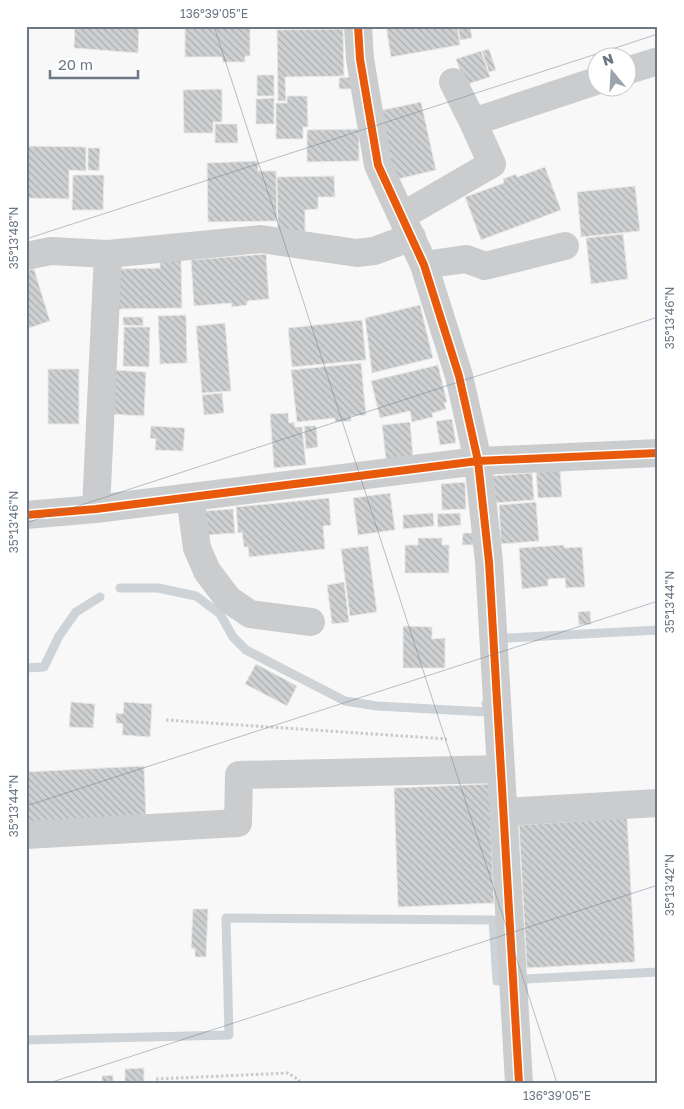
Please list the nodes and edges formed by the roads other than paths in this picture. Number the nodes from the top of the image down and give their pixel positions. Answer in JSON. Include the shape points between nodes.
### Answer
{"nodes":[{"id":1,"x":358,"y":26,"type":"edge"},
{"id":2,"x":658,"y":60,"type":"edge"},
{"id":3,"x":636,"y":68,"type":"edge"},
{"id":4,"x":453,"y":82,"type":"dead end"},
{"id":5,"x":586,"y":84,"type":"edge"},
{"id":6,"x":472,"y":122,"type":"junction"},
{"id":7,"x":407,"y":227,"type":"junction"},
{"id":8,"x":565,"y":246,"type":"dead end"},
{"id":9,"x":108,"y":254,"type":"junction"},
{"id":10,"x":26,"y":256,"type":"edge"},
{"id":11,"x":424,"y":265,"type":"junction"},
{"id":12,"x":658,"y":453,"type":"edge"},
{"id":13,"x":478,"y":461,"type":"junction"},
{"id":14,"x":190,"y":497,"type":"junction"},
{"id":15,"x":96,"y":508,"type":"junction"},
{"id":16,"x":26,"y":515,"type":"edge"},
{"id":17,"x":311,"y":622,"type":"dead end"},
{"id":18,"x":501,"y":769,"type":"junction"},
{"id":19,"x":658,"y":802,"type":"edge"},
{"id":20,"x":504,"y":812,"type":"junction"},
{"id":21,"x":26,"y":835,"type":"edge"},
{"id":22,"x":519,"y":1083,"type":"edge"}],
"edges":[{"from":1,"to":7,"type":"street","via":[[360,58],[378,165]]},
{"from":2,"to":3,"type":"street"},
{"from":4,"to":6,"type":"street"},
{"from":5,"to":6,"type":"street"},
{"from":6,"to":7,"type":"street","via":[[492,164]]},
{"from":7,"to":9,"type":"street","via":[[374,251],[357,253],[262,239]]},
{"from":7,"to":11,"type":"street"},
{"from":8,"to":11,"type":"street","via":[[485,266],[466,259]]},
{"from":9,"to":10,"type":"street","via":[[51,251]]},
{"from":9,"to":15,"type":"street"},
{"from":11,"to":13,"type":"street","via":[[459,376]]},
{"from":12,"to":13,"type":"street"},
{"from":13,"to":14,"type":"street"},
{"from":13,"to":18,"type":"street","via":[[489,562]]},
{"from":14,"to":15,"type":"street"},
{"from":14,"to":17,"type":"street","via":[[197,548],[207,571],[228,599],[250,614]]},
{"from":15,"to":16,"type":"street"},
{"from":18,"to":20,"type":"street"},
{"from":18,"to":21,"type":"street","via":[[239,775],[238,823]]},
{"from":19,"to":20,"type":"street"},
{"from":20,"to":22,"type":"street"}]}
